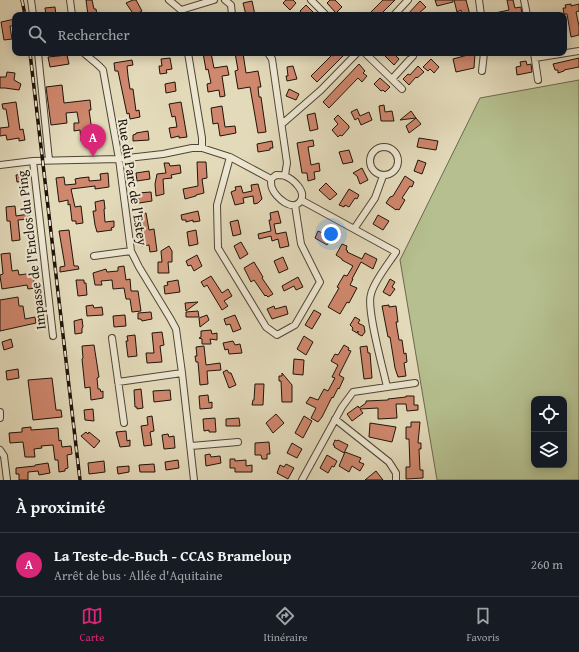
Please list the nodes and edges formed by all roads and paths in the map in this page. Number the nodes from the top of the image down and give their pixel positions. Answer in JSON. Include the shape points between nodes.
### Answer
{"nodes":[{"id":1,"x":31,"y":0,"type":"edge"},
{"id":2,"x":70,"y":0,"type":"edge"},
{"id":3,"x":169,"y":0,"type":"edge"},
{"id":4,"x":214,"y":0,"type":"edge"},
{"id":5,"x":225,"y":0,"type":"edge"},
{"id":6,"x":408,"y":0,"type":"edge"},
{"id":7,"x":479,"y":0,"type":"edge"},
{"id":8,"x":524,"y":0,"type":"edge"},
{"id":9,"x":313,"y":1,"type":"edge"},
{"id":10,"x":33,"y":12,"type":"edge"},
{"id":11,"x":72,"y":12,"type":"edge"},
{"id":12,"x":180,"y":12,"type":"edge"},
{"id":13,"x":184,"y":12,"type":"edge"},
{"id":14,"x":232,"y":12,"type":"edge"},
{"id":15,"x":323,"y":12,"type":"edge"},
{"id":16,"x":397,"y":12,"type":"edge"},
{"id":17,"x":481,"y":12,"type":"edge"},
{"id":18,"x":526,"y":12,"type":"edge"},
{"id":19,"x":579,"y":51,"type":"edge"},
{"id":20,"x":567,"y":52,"type":"edge"},
{"id":21,"x":38,"y":56,"type":"edge"},
{"id":22,"x":87,"y":56,"type":"edge"},
{"id":23,"x":188,"y":56,"type":"edge"},
{"id":24,"x":270,"y":56,"type":"edge"},
{"id":25,"x":354,"y":56,"type":"edge"},
{"id":26,"x":368,"y":56,"type":"edge"},
{"id":27,"x":413,"y":56,"type":"edge"},
{"id":28,"x":484,"y":56,"type":"edge"},
{"id":29,"x":534,"y":56,"type":"edge"},
{"id":30,"x":482,"y":71,"type":"dead end"},
{"id":31,"x":392,"y":79,"type":"junction"},
{"id":32,"x":538,"y":80,"type":"dead end"},
{"id":33,"x":402,"y":89,"type":"dead end"},
{"id":34,"x":282,"y":124,"type":"junction"},
{"id":35,"x":202,"y":148,"type":"junction"},
{"id":36,"x":230,"y":157,"type":"junction"},
{"id":37,"x":119,"y":159,"type":"junction"},
{"id":38,"x":49,"y":160,"type":"junction"},
{"id":39,"x":33,"y":161,"type":"junction"},
{"id":40,"x":0,"y":165,"type":"edge"},
{"id":41,"x":285,"y":176,"type":"junction"},
{"id":42,"x":384,"y":176,"type":"junction"},
{"id":43,"x":271,"y":179,"type":"junction"},
{"id":44,"x":301,"y":200,"type":"junction"},
{"id":45,"x":295,"y":205,"type":"junction"},
{"id":46,"x":354,"y":229,"type":"junction"},
{"id":47,"x":131,"y":251,"type":"junction"},
{"id":48,"x":94,"y":256,"type":"dead end"},
{"id":49,"x":53,"y":336,"type":"dead end"},
{"id":50,"x":112,"y":338,"type":"dead end"},
{"id":51,"x":182,"y":373,"type":"junction"},
{"id":52,"x":118,"y":382,"type":"junction"},
{"id":53,"x":416,"y":383,"type":"dead end"},
{"id":54,"x":387,"y":387,"type":"junction"},
{"id":55,"x":0,"y":412,"type":"edge"},
{"id":56,"x":0,"y":418,"type":"edge"},
{"id":57,"x":335,"y":419,"type":"junction"},
{"id":58,"x":124,"y":423,"type":"dead end"},
{"id":59,"x":238,"y":442,"type":"dead end"},
{"id":60,"x":191,"y":446,"type":"junction"},
{"id":61,"x":0,"y":450,"type":"edge"},
{"id":62,"x":7,"y":480,"type":"edge"},
{"id":63,"x":194,"y":480,"type":"edge"},
{"id":64,"x":302,"y":480,"type":"edge"},
{"id":65,"x":396,"y":480,"type":"edge"}],
"edges":[{"from":1,"to":10,"type":"street"},
{"from":2,"to":11,"type":"street"},
{"from":3,"to":12,"type":"street"},
{"from":4,"to":13,"type":"street"},
{"from":5,"to":14,"type":"street","via":[[231,5]]},
{"from":6,"to":16,"type":"street"},
{"from":7,"to":17,"type":"street"},
{"from":8,"to":18,"type":"street"},
{"from":9,"to":15,"type":"street"},
{"from":19,"to":20,"type":"street"},
{"from":21,"to":38,"type":"street"},
{"from":22,"to":37,"type":"street","name":"Rue du Parc de l'Estey","via":[[103,70]]},
{"from":23,"to":35,"type":"street"},
{"from":24,"to":34,"type":"street"},
{"from":25,"to":34,"type":"street","via":[[321,90]]},
{"from":26,"to":31,"type":"street"},
{"from":27,"to":31,"type":"street"},
{"from":28,"to":30,"type":"street"},
{"from":29,"to":32,"type":"street"},
{"from":31,"to":33,"type":"street"},
{"from":34,"to":41,"type":"street","via":[[287,163]]},
{"from":35,"to":36,"type":"street"},
{"from":35,"to":37,"type":"street"},
{"from":36,"to":43,"type":"street"},
{"from":36,"to":45,"type":"street","via":[[217,205],[218,248],[266,327],[277,335],[295,326],[320,282],[302,244]]},
{"from":37,"to":38,"type":"street"},
{"from":37,"to":47,"type":"street","name":"Rue du Parc de l'Estey"},
{"from":38,"to":39,"type":"street"},
{"from":39,"to":40,"type":"street"},
{"from":39,"to":49,"type":"street","name":"Impasse de l'Enclos du Ping"},
{"from":41,"to":43,"type":"street","via":[[276,175]]},
{"from":41,"to":44,"type":"street","via":[[300,188]]},
{"from":42,"to":42,"type":"street","via":[[393,173],[398,164],[397,155],[385,147],[372,152],[369,161],[372,170]]},
{"from":42,"to":46,"type":"street","via":[[375,198]]},
{"from":43,"to":45,"type":"street","via":[[272,188],[279,199],[287,205]]},
{"from":44,"to":45,"type":"street"},
{"from":44,"to":46,"type":"street"},
{"from":46,"to":54,"type":"street","via":[[396,252],[373,288],[370,298],[370,311]]},
{"from":47,"to":48,"type":"street"},
{"from":47,"to":51,"type":"street","name":"Rue du Parc de l'Estey","via":[[176,330]]},
{"from":50,"to":52,"type":"street"},
{"from":51,"to":52,"type":"street"},
{"from":51,"to":60,"type":"street","name":"Rue du Parc de l'Estey"},
{"from":52,"to":58,"type":"street"},
{"from":53,"to":54,"type":"street"},
{"from":54,"to":57,"type":"street","via":[[353,392]]},
{"from":55,"to":56,"type":"street"},
{"from":57,"to":64,"type":"street"},
{"from":57,"to":65,"type":"street","via":[[389,462],[396,473]]},
{"from":59,"to":60,"type":"street"},
{"from":60,"to":63,"type":"street","name":"Rue du Parc de l'Estey"},
{"from":61,"to":62,"type":"street","via":[[4,456]]}]}
